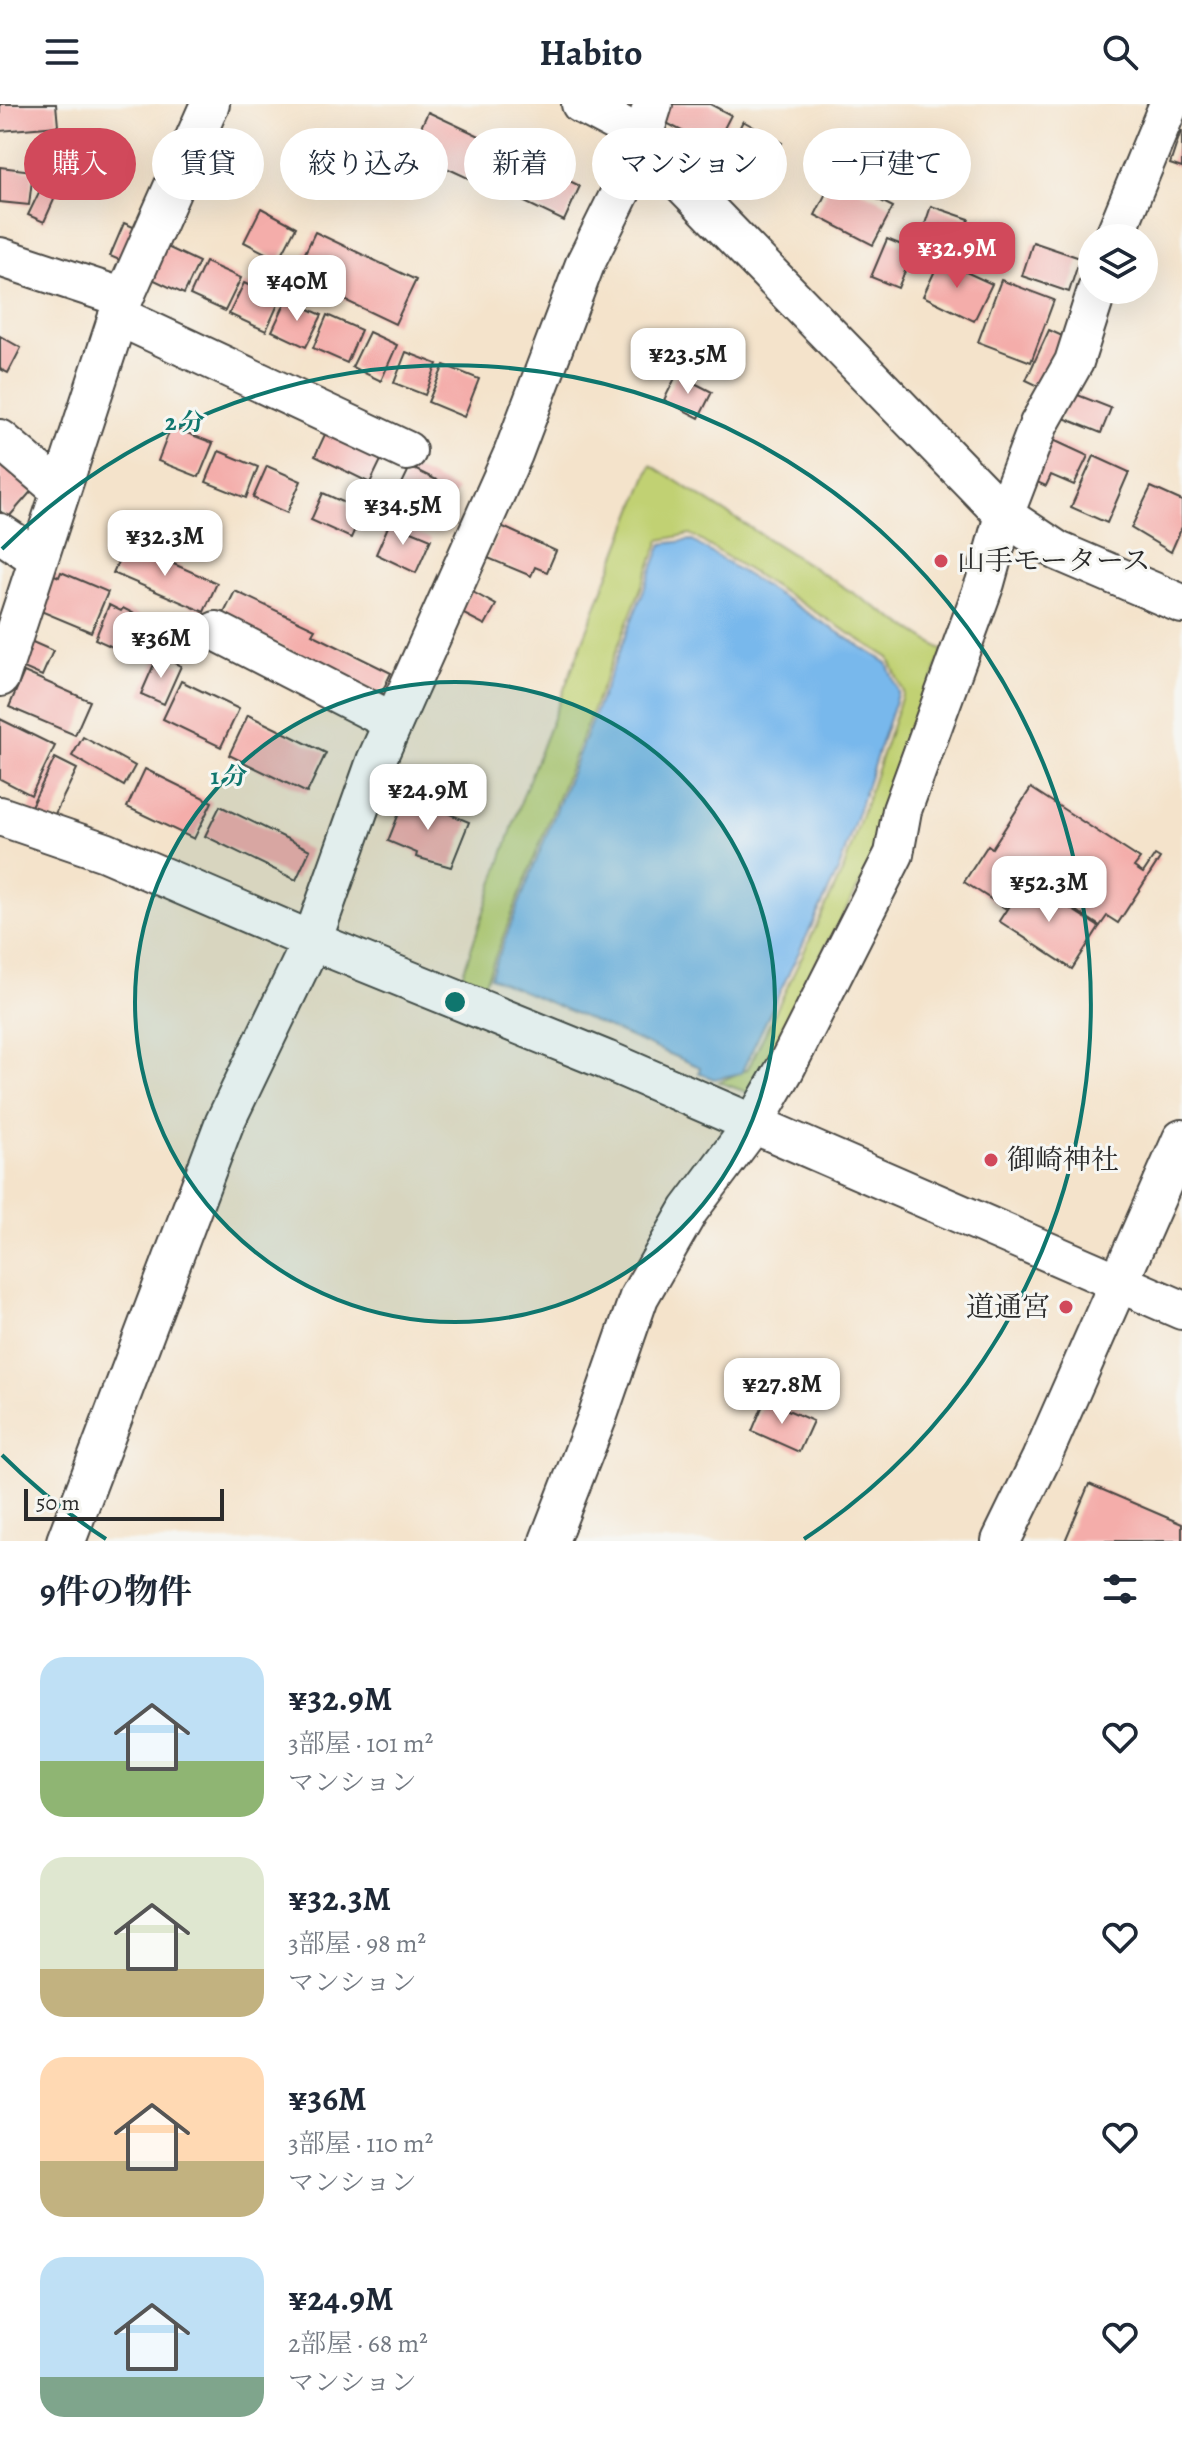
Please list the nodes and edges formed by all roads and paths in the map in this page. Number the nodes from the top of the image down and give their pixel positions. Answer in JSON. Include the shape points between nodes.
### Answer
{"nodes":[{"id":1,"x":210,"y":104,"type":"edge"},
{"id":2,"x":581,"y":104,"type":"edge"},
{"id":3,"x":653,"y":104,"type":"edge"},
{"id":4,"x":1169,"y":104,"type":"edge"},
{"id":5,"x":625,"y":128,"type":"edge"},
{"id":6,"x":645,"y":128,"type":"edge"},
{"id":7,"x":614,"y":200,"type":"edge"},
{"id":8,"x":698,"y":200,"type":"edge"},
{"id":9,"x":1120,"y":224,"type":"edge"},
{"id":10,"x":0,"y":257,"type":"edge"},
{"id":11,"x":1093,"y":304,"type":"edge"},
{"id":12,"x":121,"y":307,"type":"junction"},
{"id":13,"x":0,"y":439,"type":"edge"},
{"id":14,"x":407,"y":451,"type":"dead end"},
{"id":15,"x":60,"y":490,"type":"junction"},
{"id":16,"x":1004,"y":515,"type":"junction"},
{"id":17,"x":0,"y":533,"type":"edge"},
{"id":18,"x":36,"y":557,"type":"junction"},
{"id":19,"x":1182,"y":604,"type":"edge"},
{"id":20,"x":216,"y":631,"type":"dead end"},
{"id":21,"x":0,"y":677,"type":"edge"},
{"id":22,"x":393,"y":722,"type":"junction"},
{"id":23,"x":0,"y":816,"type":"edge"},
{"id":24,"x":312,"y":941,"type":"junction"},
{"id":25,"x":752,"y":1126,"type":"junction"},
{"id":26,"x":1182,"y":1139,"type":"edge"},
{"id":27,"x":1119,"y":1282,"type":"junction"},
{"id":28,"x":1182,"y":1310,"type":"edge"},
{"id":29,"x":66,"y":1541,"type":"edge"},
{"id":30,"x":549,"y":1541,"type":"edge"},
{"id":31,"x":1001,"y":1541,"type":"edge"}],
"edges":[{"from":1,"to":12,"type":"street"},
{"from":2,"to":5,"type":"street"},
{"from":3,"to":6,"type":"street"},
{"from":4,"to":9,"type":"street"},
{"from":7,"to":22,"type":"street","via":[[513,454]]},
{"from":8,"to":16,"type":"street"},
{"from":10,"to":12,"type":"street"},
{"from":11,"to":16,"type":"street","via":[[1074,362],[1039,424]]},
{"from":12,"to":14,"type":"street"},
{"from":12,"to":15,"type":"street"},
{"from":13,"to":15,"type":"street"},
{"from":15,"to":18,"type":"street"},
{"from":16,"to":19,"type":"street","via":[[1058,551]]},
{"from":16,"to":25,"type":"street","via":[[985,583],[902,810],[894,854],[818,1010]]},
{"from":17,"to":18,"type":"street"},
{"from":18,"to":21,"type":"street"},
{"from":20,"to":22,"type":"street"},
{"from":22,"to":24,"type":"street"},
{"from":23,"to":24,"type":"street","via":[[105,852]]},
{"from":24,"to":25,"type":"street","via":[[606,1060]]},
{"from":24,"to":29,"type":"street","via":[[224,1124]]},
{"from":25,"to":27,"type":"street"},
{"from":25,"to":30,"type":"street","via":[[689,1210],[639,1297]]},
{"from":26,"to":27,"type":"street"},
{"from":27,"to":28,"type":"street"},
{"from":27,"to":31,"type":"street"}]}
